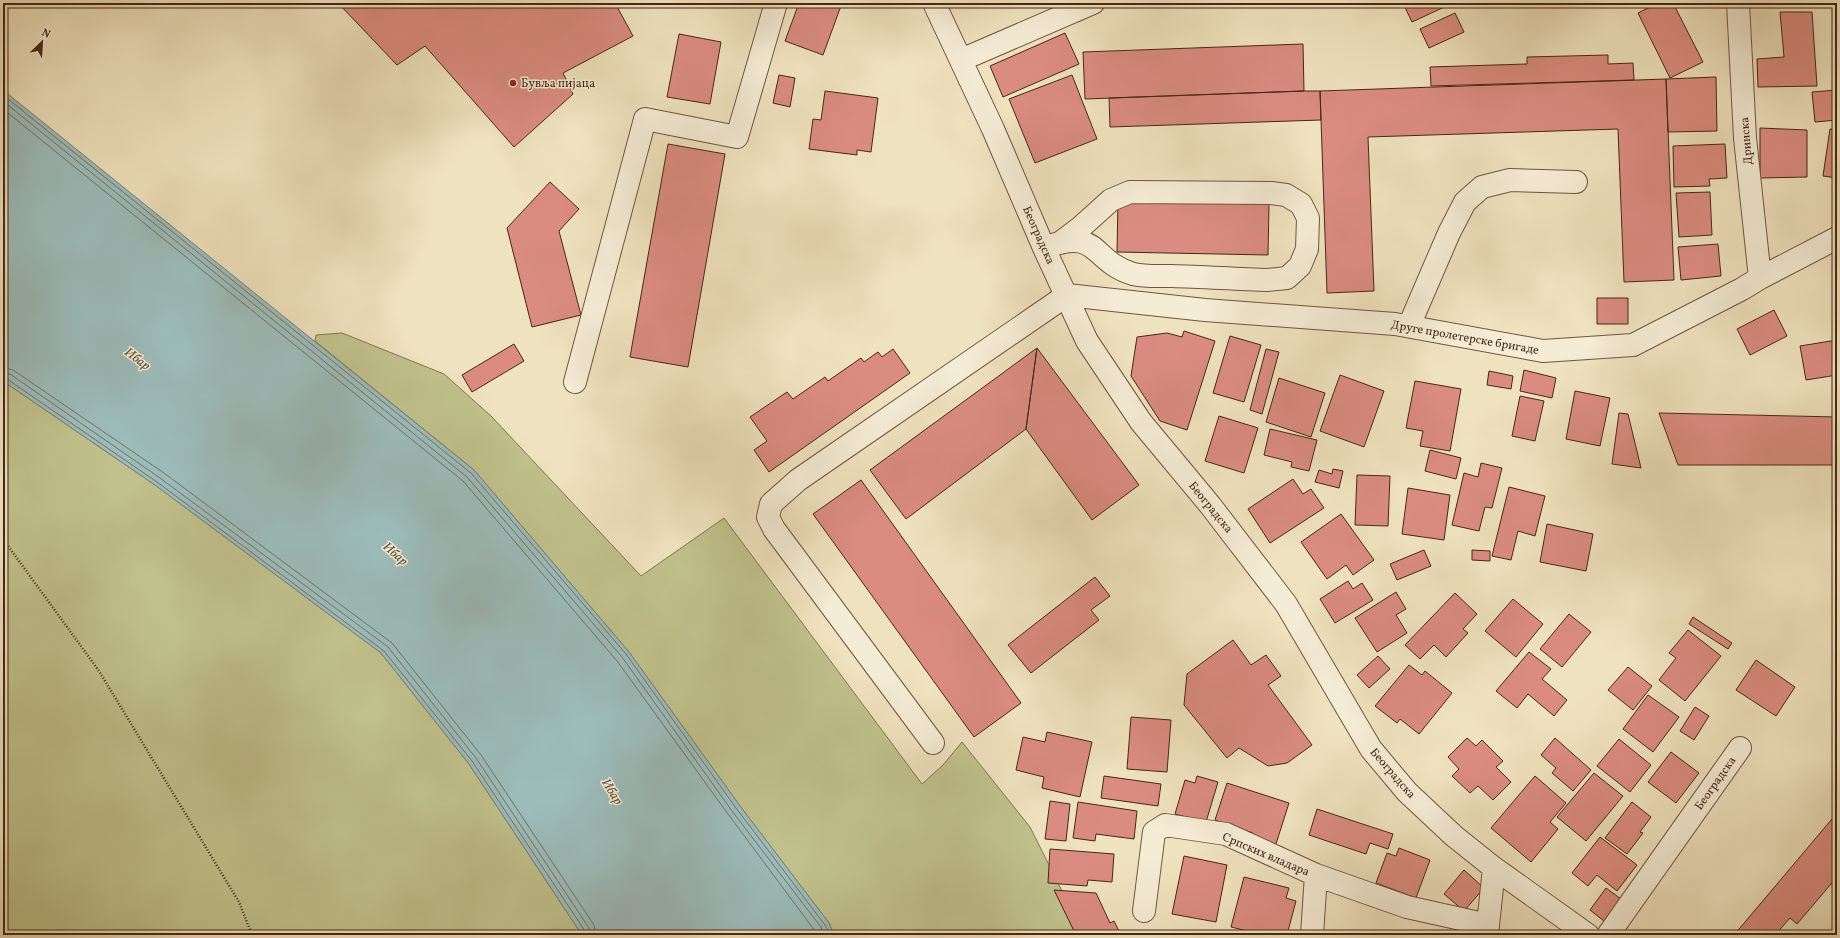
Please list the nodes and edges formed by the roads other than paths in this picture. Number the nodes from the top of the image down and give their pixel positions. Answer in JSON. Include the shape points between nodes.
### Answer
{"nodes":[{"id":1,"x":776,"y":3,"type":"edge"},
{"id":2,"x":934,"y":3,"type":"edge"},
{"id":3,"x":1093,"y":3,"type":"edge"},
{"id":4,"x":1738,"y":3,"type":"edge"},
{"id":5,"x":961,"y":60,"type":"junction"},
{"id":6,"x":1576,"y":182,"type":"dead end"},
{"id":7,"x":1837,"y":238,"type":"edge"},
{"id":8,"x":1052,"y":245,"type":"junction"},
{"id":9,"x":1760,"y":278,"type":"junction"},
{"id":10,"x":1067,"y":295,"type":"junction"},
{"id":11,"x":1409,"y":326,"type":"junction"},
{"id":12,"x":575,"y":382,"type":"dead end"},
{"id":13,"x":933,"y":743,"type":"dead end"},
{"id":14,"x":1740,"y":748,"type":"dead end"},
{"id":15,"x":1494,"y":868,"type":"junction"},
{"id":16,"x":1316,"y":874,"type":"junction"},
{"id":17,"x":1144,"y":911,"type":"dead end"},
{"id":18,"x":1487,"y":930,"type":"edge"},
{"id":19,"x":1312,"y":935,"type":"edge"},
{"id":20,"x":1588,"y":935,"type":"edge"},
{"id":21,"x":1608,"y":935,"type":"edge"}],
"edges":[{"from":1,"to":12,"type":"street","via":[[737,137],[645,118]]},
{"from":2,"to":5,"type":"street","name":"Београдска"},
{"from":3,"to":5,"type":"street"},
{"from":4,"to":9,"type":"street","name":"Дринска","via":[[1745,138]]},
{"from":5,"to":8,"type":"street","name":"Београдска"},
{"from":6,"to":11,"type":"street","via":[[1510,180],[1482,187],[1465,202]]},
{"from":7,"to":9,"type":"street","name":"Друге пролетерске бригаде"},
{"from":8,"to":8,"type":"street","via":[[1081,227],[1111,200],[1130,192],[1286,194],[1301,204],[1308,218],[1306,249],[1300,266],[1287,278],[1267,280],[1134,274],[1113,266],[1092,245],[1078,240]]},
{"from":8,"to":10,"type":"street","name":"Београдска"},
{"from":9,"to":11,"type":"street","name":"Друге пролетерске бригаде","via":[[1632,344],[1542,351]]},
{"from":10,"to":11,"type":"street","name":"Друге пролетерске бригаде","via":[[1205,310]]},
{"from":10,"to":13,"type":"street","via":[[798,480],[771,504],[768,517],[774,529]]},
{"from":10,"to":15,"type":"street","name":"Београдска","via":[[1087,341],[1141,422],[1210,505],[1286,604],[1371,749],[1407,792],[1454,836]]},
{"from":14,"to":21,"type":"street","name":"Београдска"},
{"from":15,"to":18,"type":"street","name":"Српских владара"},
{"from":15,"to":20,"type":"street","name":"Београдска"},
{"from":16,"to":17,"type":"street","name":"Српских владара","via":[[1226,834],[1165,826],[1154,832]]},
{"from":16,"to":18,"type":"street","name":"Српских владара","via":[[1407,907]]},
{"from":16,"to":19,"type":"street","name":"Српских владара"}]}
